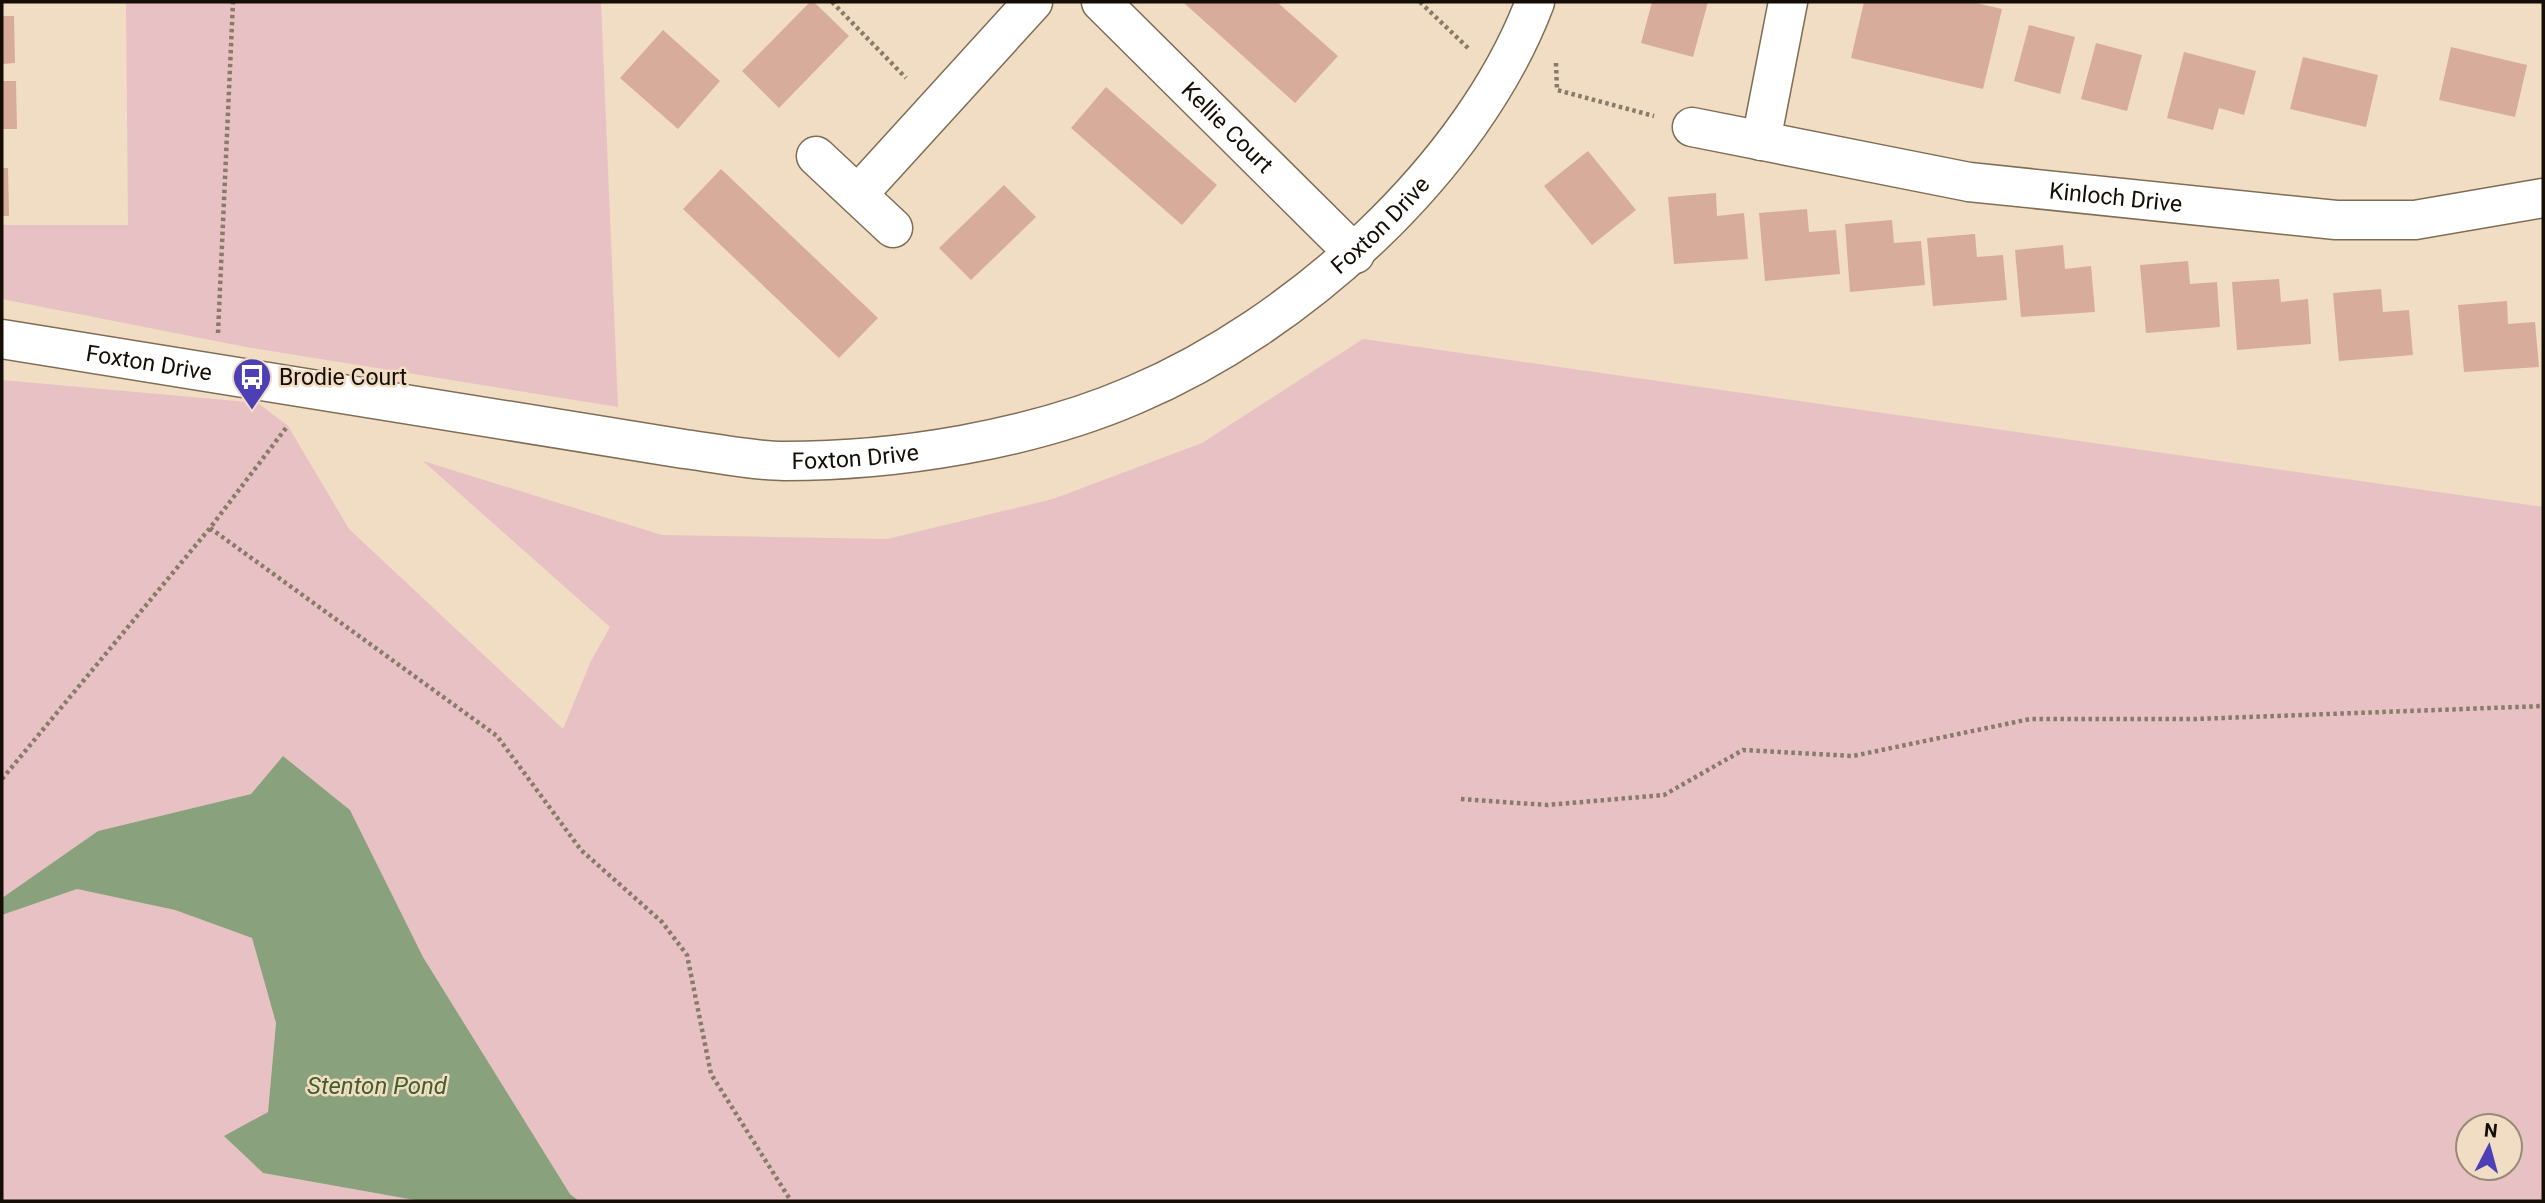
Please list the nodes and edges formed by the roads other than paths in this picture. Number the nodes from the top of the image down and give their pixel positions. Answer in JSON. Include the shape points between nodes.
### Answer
{"nodes":[{"id":1,"x":1033,"y":2,"type":"edge"},
{"id":2,"x":1101,"y":2,"type":"edge"},
{"id":3,"x":1788,"y":2,"type":"edge"},
{"id":4,"x":1530,"y":16,"type":"edge"},
{"id":5,"x":1692,"y":127,"type":"road end"},
{"id":6,"x":1761,"y":141,"type":"junction"},
{"id":7,"x":816,"y":156,"type":"dead end"},
{"id":8,"x":859,"y":193,"type":"junction"},
{"id":9,"x":2543,"y":198,"type":"edge"},
{"id":10,"x":892,"y":228,"type":"dead end"},
{"id":11,"x":1354,"y":254,"type":"junction"},
{"id":12,"x":2,"y":339,"type":"edge"}],
"edges":[{"from":1,"to":8,"type":"street"},
{"from":2,"to":11,"type":"street","name":"Kellie Court"},
{"from":3,"to":6,"type":"street"},
{"from":4,"to":11,"type":"street","name":"Foxton Drive","via":[[1478,110],[1427,179]]},
{"from":5,"to":6,"type":"street","name":"Kinloch Drive"},
{"from":6,"to":9,"type":"street","name":"Kinloch Drive","via":[[1969,182],[2336,220],[2415,220]]},
{"from":7,"to":8,"type":"street"},
{"from":8,"to":10,"type":"street"},
{"from":11,"to":12,"type":"street","name":"Foxton Drive","via":[[1218,354],[1133,396],[1008,434],[845,459],[780,461]]}]}
